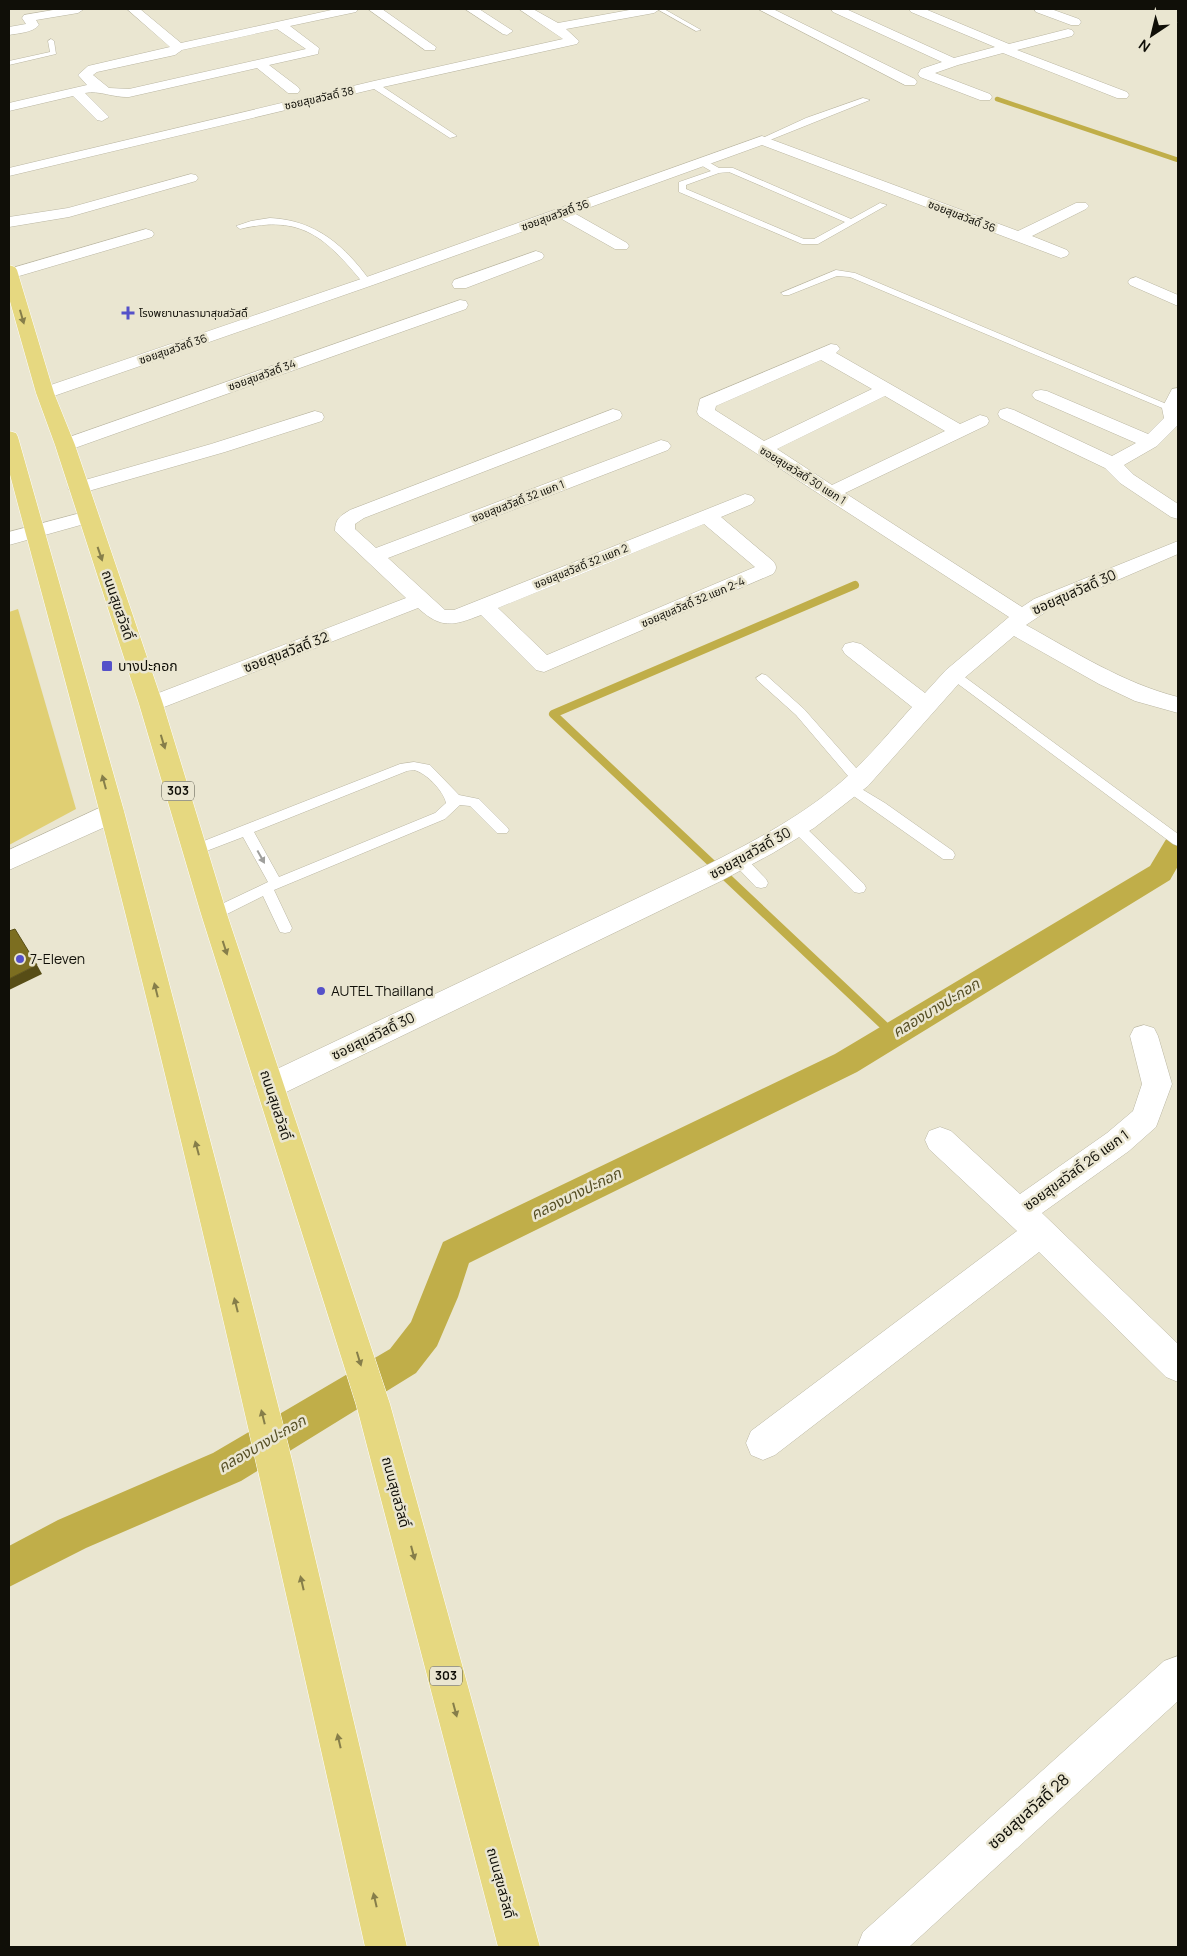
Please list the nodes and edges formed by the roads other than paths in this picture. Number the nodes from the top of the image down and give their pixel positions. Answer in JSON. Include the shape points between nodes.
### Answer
{"nodes":[{"id":1,"x":78,"y":9,"type":"edge"},
{"id":2,"x":133,"y":9,"type":"edge"},
{"id":3,"x":352,"y":9,"type":"edge"},
{"id":4,"x":374,"y":9,"type":"edge"},
{"id":5,"x":471,"y":9,"type":"edge"},
{"id":6,"x":525,"y":9,"type":"edge"},
{"id":7,"x":654,"y":9,"type":"edge"},
{"id":8,"x":660,"y":9,"type":"edge"},
{"id":9,"x":764,"y":9,"type":"edge"},
{"id":10,"x":837,"y":9,"type":"edge"},
{"id":11,"x":916,"y":9,"type":"edge"},
{"id":12,"x":1040,"y":9,"type":"edge"},
{"id":13,"x":619,"y":12,"type":"edge"},
{"id":14,"x":278,"y":24,"type":"junction"},
{"id":15,"x":556,"y":27,"type":"junction"},
{"id":16,"x":698,"y":30,"type":"dead end"},
{"id":17,"x":507,"y":31,"type":"dead end"},
{"id":18,"x":9,"y":32,"type":"edge"},
{"id":19,"x":51,"y":41,"type":"dead end"},
{"id":20,"x":178,"y":47,"type":"junction"},
{"id":21,"x":430,"y":47,"type":"dead end"},
{"id":22,"x":1006,"y":49,"type":"junction"},
{"id":23,"x":9,"y":63,"type":"edge"},
{"id":24,"x":952,"y":63,"type":"junction"},
{"id":25,"x":260,"y":64,"type":"junction"},
{"id":26,"x":968,"y":70,"type":"dead end"},
{"id":27,"x":910,"y":82,"type":"dead end"},
{"id":28,"x":374,"y":85,"type":"junction"},
{"id":29,"x":96,"y":87,"type":"junction"},
{"id":30,"x":293,"y":90,"type":"dead end"},
{"id":31,"x":76,"y":92,"type":"junction"},
{"id":32,"x":1122,"y":94,"type":"dead end"},
{"id":33,"x":985,"y":97,"type":"dead end"},
{"id":34,"x":866,"y":100,"type":"dead end"},
{"id":35,"x":9,"y":107,"type":"edge"},
{"id":36,"x":102,"y":117,"type":"dead end"},
{"id":37,"x":453,"y":136,"type":"dead end"},
{"id":38,"x":762,"y":140,"type":"junction"},
{"id":39,"x":702,"y":162,"type":"junction"},
{"id":40,"x":718,"y":170,"type":"junction"},
{"id":41,"x":9,"y":172,"type":"edge"},
{"id":42,"x":191,"y":178,"type":"dead end"},
{"id":43,"x":883,"y":206,"type":"dead end"},
{"id":44,"x":1080,"y":206,"type":"dead end"},
{"id":45,"x":561,"y":212,"type":"junction"},
{"id":46,"x":9,"y":222,"type":"edge"},
{"id":47,"x":852,"y":222,"type":"junction"},
{"id":48,"x":240,"y":226,"type":"dead end"},
{"id":49,"x":146,"y":234,"type":"dead end"},
{"id":50,"x":1018,"y":237,"type":"junction"},
{"id":51,"x":468,"y":246,"type":"junction"},
{"id":52,"x":621,"y":246,"type":"dead end"},
{"id":53,"x":1061,"y":254,"type":"dead end"},
{"id":54,"x":536,"y":256,"type":"dead end"},
{"id":55,"x":491,"y":260,"type":"junction"},
{"id":56,"x":9,"y":272,"type":"edge"},
{"id":57,"x":367,"y":282,"type":"junction"},
{"id":58,"x":1136,"y":282,"type":"dead end"},
{"id":59,"x":460,"y":284,"type":"dead end"},
{"id":60,"x":786,"y":293,"type":"dead end"},
{"id":61,"x":1178,"y":301,"type":"edge"},
{"id":62,"x":460,"y":305,"type":"dead end"},
{"id":63,"x":886,"y":390,"type":"junction"},
{"id":64,"x":45,"y":393,"type":"junction"},
{"id":65,"x":1041,"y":395,"type":"dead end"},
{"id":66,"x":1175,"y":401,"type":"edge"},
{"id":67,"x":1007,"y":414,"type":"dead end"},
{"id":68,"x":613,"y":415,"type":"dead end"},
{"id":69,"x":316,"y":417,"type":"dead end"},
{"id":70,"x":980,"y":421,"type":"dead end"},
{"id":71,"x":959,"y":431,"type":"junction"},
{"id":72,"x":9,"y":437,"type":"edge"},
{"id":73,"x":1150,"y":442,"type":"junction"},
{"id":74,"x":65,"y":445,"type":"junction"},
{"id":75,"x":661,"y":446,"type":"dead end"},
{"id":76,"x":762,"y":448,"type":"junction"},
{"id":77,"x":1112,"y":464,"type":"junction"},
{"id":78,"x":78,"y":488,"type":"junction"},
{"id":79,"x":832,"y":492,"type":"junction"},
{"id":80,"x":745,"y":500,"type":"dead end"},
{"id":81,"x":1178,"y":513,"type":"edge"},
{"id":82,"x":706,"y":516,"type":"junction"},
{"id":83,"x":88,"y":517,"type":"junction"},
{"id":84,"x":36,"y":530,"type":"junction"},
{"id":85,"x":9,"y":539,"type":"edge"},
{"id":86,"x":1178,"y":547,"type":"edge"},
{"id":87,"x":375,"y":556,"type":"junction"},
{"id":88,"x":420,"y":600,"type":"junction"},
{"id":89,"x":484,"y":606,"type":"junction"},
{"id":90,"x":1017,"y":621,"type":"junction"},
{"id":91,"x":853,"y":648,"type":"dead end"},
{"id":92,"x":954,"y":675,"type":"junction"},
{"id":93,"x":762,"y":678,"type":"dead end"},
{"id":94,"x":151,"y":704,"type":"junction"},
{"id":95,"x":1178,"y":705,"type":"edge"},
{"id":96,"x":926,"y":706,"type":"junction"},
{"id":97,"x":854,"y":783,"type":"junction"},
{"id":98,"x":452,"y":799,"type":"junction"},
{"id":99,"x":112,"y":812,"type":"junction"},
{"id":100,"x":797,"y":827,"type":"junction"},
{"id":101,"x":246,"y":830,"type":"junction"},
{"id":102,"x":502,"y":830,"type":"dead end"},
{"id":103,"x":1178,"y":841,"type":"edge"},
{"id":104,"x":196,"y":850,"type":"junction"},
{"id":105,"x":948,"y":855,"type":"dead end"},
{"id":106,"x":9,"y":861,"type":"edge"},
{"id":107,"x":727,"y":866,"type":"junction"},
{"id":108,"x":761,"y":883,"type":"dead end"},
{"id":109,"x":271,"y":886,"type":"junction"},
{"id":110,"x":859,"y":888,"type":"dead end"},
{"id":111,"x":214,"y":914,"type":"junction"},
{"id":112,"x":285,"y":928,"type":"dead end"},
{"id":113,"x":1144,"y":1036,"type":"dead end"},
{"id":114,"x":270,"y":1086,"type":"junction"},
{"id":115,"x":940,"y":1140,"type":"dead end"},
{"id":116,"x":1029,"y":1223,"type":"junction"},
{"id":117,"x":1178,"y":1366,"type":"edge"},
{"id":118,"x":763,"y":1443,"type":"dead end"},
{"id":119,"x":1177,"y":1681,"type":"edge"},
{"id":120,"x":386,"y":1947,"type":"edge"},
{"id":121,"x":519,"y":1947,"type":"edge"},
{"id":122,"x":878,"y":1947,"type":"edge"}],
"edges":[{"from":1,"to":18,"type":"street","via":[[23,16],[33,25]]},
{"from":2,"to":20,"type":"street"},
{"from":3,"to":14,"type":"street"},
{"from":4,"to":21,"type":"street"},
{"from":5,"to":17,"type":"street"},
{"from":6,"to":15,"type":"street","name":"ซอยสุขสวัสดิ์ 38"},
{"from":7,"to":13,"type":"street"},
{"from":8,"to":16,"type":"lane"},
{"from":9,"to":27,"type":"street"},
{"from":10,"to":24,"type":"street"},
{"from":11,"to":22,"type":"street"},
{"from":12,"to":22,"type":"street","via":[[1072,27]]},
{"from":13,"to":15,"type":"street"},
{"from":14,"to":20,"type":"street"},
{"from":14,"to":25,"type":"street","via":[[314,51]]},
{"from":15,"to":28,"type":"street","name":"ซอยสุขสวัสดิ์ 38","via":[[573,41]]},
{"from":19,"to":23,"type":"lane","via":[[54,53]]},
{"from":20,"to":29,"type":"street","via":[[170,52],[86,72],[84,74]]},
{"from":22,"to":24,"type":"street"},
{"from":22,"to":32,"type":"street"},
{"from":24,"to":26,"type":"street"},
{"from":24,"to":33,"type":"street","via":[[925,74]]},
{"from":25,"to":29,"type":"street","via":[[129,93],[106,92]]},
{"from":25,"to":30,"type":"street"},
{"from":28,"to":37,"type":"lane"},
{"from":28,"to":41,"type":"street","name":"ซอยสุขสวัสดิ์ 38"},
{"from":29,"to":31,"type":"street"},
{"from":31,"to":35,"type":"street"},
{"from":31,"to":36,"type":"street"},
{"from":34,"to":38,"type":"lane"},
{"from":38,"to":39,"type":"street","name":"ซอยสุขสวัสดิ์ 36"},
{"from":38,"to":50,"type":"street","name":"ซอยสุขสวัสดิ์ 36"},
{"from":39,"to":40,"type":"lane"},
{"from":39,"to":45,"type":"street","name":"ซอยสุขสวัสดิ์ 36"},
{"from":40,"to":47,"type":"lane","via":[[730,170]]},
{"from":40,"to":47,"type":"lane","via":[[681,187],[693,196],[809,243]]},
{"from":42,"to":46,"type":"street","via":[[69,212]]},
{"from":43,"to":47,"type":"lane"},
{"from":44,"to":50,"type":"street"},
{"from":45,"to":51,"type":"street","name":"ซอยสุขสวัสดิ์ 36"},
{"from":45,"to":52,"type":"street"},
{"from":48,"to":57,"type":"lane","via":[[271,221],[296,223],[317,232],[349,260]]},
{"from":49,"to":56,"type":"street"},
{"from":50,"to":53,"type":"street","name":"ซอยสุขสวัสดิ์ 36"},
{"from":51,"to":55,"type":"street"},
{"from":51,"to":57,"type":"street","name":"ซอยสุขสวัสดิ์ 36"},
{"from":54,"to":55,"type":"street"},
{"from":55,"to":59,"type":"street"},
{"from":56,"to":64,"type":"main road","name":"ถนนสุขสวัสดิ์","number":"303","one_way":true},
{"from":57,"to":64,"type":"street","name":"ซอยสุขสวัสดิ์ 36"},
{"from":58,"to":61,"type":"street"},
{"from":60,"to":66,"type":"lane","via":[[836,273],[852,275]]},
{"from":62,"to":74,"type":"street","name":"ซอยสุขสวัสดิ์ 34"},
{"from":63,"to":71,"type":"street"},
{"from":63,"to":76,"type":"street"},
{"from":63,"to":76,"type":"street","name":"ซอยสุขสวัสดิ์ 30 แยก 1","via":[[827,351],[707,403],[706,412]]},
{"from":64,"to":74,"type":"main road","name":"ถนนสุขสวัสดิ์","number":"303"},
{"from":65,"to":73,"type":"street"},
{"from":66,"to":73,"type":"street","via":[[1172,419],[1164,431]]},
{"from":67,"to":77,"type":"street"},
{"from":68,"to":87,"type":"street","name":"ซอยสุขสวัสดิ์ 32 แยก 2","via":[[357,514],[345,522],[345,531]]},
{"from":69,"to":78,"type":"street"},
{"from":70,"to":71,"type":"street"},
{"from":71,"to":79,"type":"street"},
{"from":72,"to":84,"type":"main road"},
{"from":73,"to":77,"type":"street"},
{"from":74,"to":78,"type":"main road","name":"ถนนสุขสวัสดิ์","number":"303"},
{"from":75,"to":87,"type":"street","name":"ซอยสุขสวัสดิ์ 32 แยก 1"},
{"from":76,"to":79,"type":"street","name":"ซอยสุขสวัสดิ์ 30 แยก 1"},
{"from":77,"to":81,"type":"street"},
{"from":78,"to":83,"type":"main road","name":"ถนนสุขสวัสดิ์","number":"303"},
{"from":79,"to":90,"type":"street","name":"ซอยสุขสวัสดิ์ 30 แยก 1"},
{"from":80,"to":82,"type":"street","name":"ซอยสุขสวัสดิ์ 32 แยก 2"},
{"from":82,"to":89,"type":"street","name":"ซอยสุขสวัสดิ์ 32 แยก 2"},
{"from":82,"to":89,"type":"street","name":"ซอยสุขสวัสดิ์ 32 แยก 2-4","via":[[766,565],[766,570],[544,665]]},
{"from":83,"to":84,"type":"street"},
{"from":83,"to":94,"type":"main road","name":"ถนนสุขสวัสดิ์","number":"303","one_way":true},
{"from":84,"to":85,"type":"street"},
{"from":99,"to":84,"type":"main road","one_way":true},
{"from":86,"to":90,"type":"street","name":"ซอยสุขสวัสดิ์ 30","via":[[1042,604]]},
{"from":87,"to":88,"type":"street","name":"ซอยสุขสวัสดิ์ 32 แยก 2"},
{"from":88,"to":89,"type":"street","name":"ซอยสุขสวัสดิ์ 32 แยก 2","via":[[438,616],[456,617]]},
{"from":88,"to":94,"type":"street","name":"ซอยสุขสวัสดิ์ 32"},
{"from":90,"to":92,"type":"street","name":"ซอยสุขสวัสดิ์ 30"},
{"from":90,"to":95,"type":"street","name":"ซอยสุขสวัสดิ์ 30 แยก 1","via":[[1107,679],[1143,696]]},
{"from":91,"to":96,"type":"street"},
{"from":92,"to":96,"type":"street","name":"ซอยสุขสวัสดิ์ 30"},
{"from":92,"to":103,"type":"lane"},
{"from":93,"to":97,"type":"lane","via":[[800,712]]},
{"from":94,"to":104,"type":"main road","name":"ถนนสุขสวัสดิ์","number":"303","one_way":true},
{"from":96,"to":97,"type":"street","name":"ซอยสุขสวัสดิ์ 30"},
{"from":97,"to":100,"type":"street","name":"ซอยสุขสวัสดิ์ 30"},
{"from":97,"to":105,"type":"lane"},
{"from":98,"to":101,"type":"lane","via":[[452,795],[425,768],[404,767]]},
{"from":98,"to":102,"type":"lane","via":[[474,802]]},
{"from":98,"to":109,"type":"lane","via":[[453,805],[440,816]]},
{"from":99,"to":106,"type":"street"},
{"from":120,"to":99,"type":"main road","one_way":true,"via":[[275,1464]]},
{"from":100,"to":107,"type":"street","name":"ซอยสุขสวัสดิ์ 30"},
{"from":100,"to":110,"type":"lane"},
{"from":101,"to":104,"type":"lane"},
{"from":101,"to":109,"type":"lane","one_way":true},
{"from":104,"to":111,"type":"main road","name":"ถนนสุขสวัสดิ์","number":"303"},
{"from":107,"to":108,"type":"lane"},
{"from":107,"to":114,"type":"street","name":"ซอยสุขสวัสดิ์ 30"},
{"from":109,"to":111,"type":"lane"},
{"from":109,"to":112,"type":"lane"},
{"from":111,"to":114,"type":"main road","name":"ถนนสุขสวัสดิ์","number":"303","one_way":true},
{"from":113,"to":116,"type":"street","name":"ซอยสุขสวัสดิ์ 26 แยก 1","via":[[1157,1084],[1145,1118]]},
{"from":114,"to":121,"type":"main road","name":"ถนนสุขสวัสดิ์","number":"303","one_way":true,"via":[[373,1404]]},
{"from":115,"to":116,"type":"street"},
{"from":116,"to":117,"type":"street"},
{"from":116,"to":118,"type":"street","name":"ซอยสุขสวัสดิ์ 26 แยก 1"},
{"from":119,"to":122,"type":"street","name":"ซอยสุขสวัสดิ์ 28"}]}
